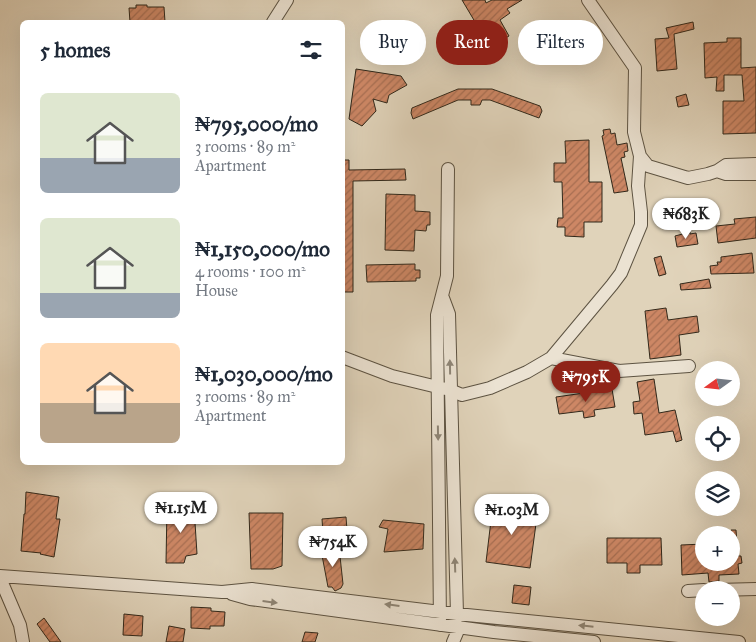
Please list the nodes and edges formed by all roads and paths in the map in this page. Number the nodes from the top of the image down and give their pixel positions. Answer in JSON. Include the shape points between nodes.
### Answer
{"nodes":[{"id":1,"x":287,"y":0,"type":"edge"},
{"id":2,"x":588,"y":0,"type":"edge"},
{"id":3,"x":274,"y":20,"type":"edge"},
{"id":4,"x":640,"y":156,"type":"junction"},
{"id":5,"x":756,"y":164,"type":"edge"},
{"id":6,"x":448,"y":169,"type":"dead end"},
{"id":7,"x":717,"y":171,"type":"junction"},
{"id":8,"x":756,"y":174,"type":"edge"},
{"id":9,"x":345,"y":358,"type":"edge"},
{"id":10,"x":551,"y":358,"type":"junction"},
{"id":11,"x":689,"y":366,"type":"dead end"},
{"id":12,"x":444,"y":389,"type":"junction"},
{"id":13,"x":0,"y":577,"type":"edge"},
{"id":14,"x":740,"y":589,"type":"edge"},
{"id":15,"x":756,"y":589,"type":"edge"},
{"id":16,"x":688,"y":591,"type":"dead end"},
{"id":17,"x":695,"y":591,"type":"edge"},
{"id":18,"x":222,"y":592,"type":"junction"},
{"id":19,"x":440,"y":612,"type":"junction"},
{"id":20,"x":457,"y":614,"type":"junction"},
{"id":21,"x":440,"y":625,"type":"junction"},
{"id":22,"x":457,"y":627,"type":"junction"},
{"id":23,"x":23,"y":642,"type":"edge"},
{"id":24,"x":453,"y":642,"type":"edge"},
{"id":25,"x":594,"y":642,"type":"edge"},
{"id":26,"x":739,"y":642,"type":"edge"}],
"edges":[{"from":1,"to":3,"type":"street"},
{"from":2,"to":4,"type":"street","via":[[635,68],[634,132]]},
{"from":4,"to":7,"type":"street","via":[[648,166],[688,178]]},
{"from":4,"to":10,"type":"street","via":[[641,225],[621,273]]},
{"from":5,"to":7,"type":"street","via":[[726,164]]},
{"from":6,"to":12,"type":"street","via":[[447,276],[437,315]]},
{"from":7,"to":8,"type":"street"},
{"from":9,"to":12,"type":"street","via":[[392,376]]},
{"from":10,"to":11,"type":"street","via":[[619,371]]},
{"from":10,"to":12,"type":"street","via":[[490,388],[462,395]]},
{"from":12,"to":19,"type":"street","one_way":true},
{"from":20,"to":12,"type":"street","one_way":true},
{"from":13,"to":18,"type":"street"},
{"from":13,"to":23,"type":"street","via":[[20,625]]},
{"from":14,"to":15,"type":"street"},
{"from":16,"to":17,"type":"street"},
{"from":19,"to":18,"type":"street","one_way":true,"via":[[252,589]]},
{"from":18,"to":21,"type":"street","one_way":true,"via":[[250,599]]},
{"from":19,"to":20,"type":"street"},
{"from":19,"to":21,"type":"street"},
{"from":20,"to":22,"type":"street"},
{"from":26,"to":20,"type":"street","one_way":true},
{"from":21,"to":22,"type":"street"},
{"from":22,"to":24,"type":"street"},
{"from":22,"to":25,"type":"street"}]}
